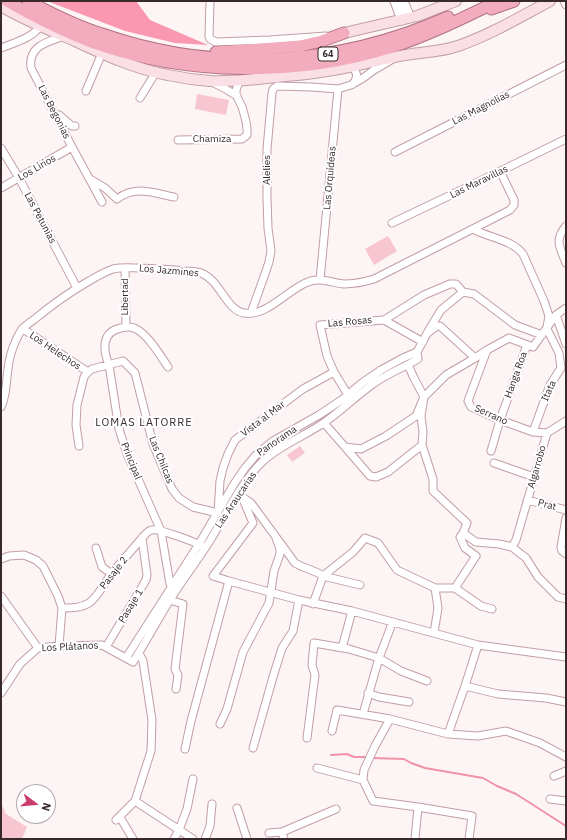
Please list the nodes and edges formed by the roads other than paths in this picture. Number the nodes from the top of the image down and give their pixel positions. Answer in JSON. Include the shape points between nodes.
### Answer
{"nodes":[{"id":1,"x":7,"y":1,"type":"edge"},
{"id":2,"x":28,"y":1,"type":"edge"},
{"id":3,"x":35,"y":1,"type":"edge"},
{"id":4,"x":210,"y":1,"type":"edge"},
{"id":5,"x":395,"y":1,"type":"edge"},
{"id":6,"x":403,"y":1,"type":"edge"},
{"id":7,"x":456,"y":1,"type":"edge"},
{"id":8,"x":481,"y":1,"type":"edge"},
{"id":9,"x":498,"y":1,"type":"edge"},
{"id":10,"x":514,"y":1,"type":"edge"},
{"id":11,"x":550,"y":1,"type":"edge"},
{"id":12,"x":564,"y":1,"type":"edge"},
{"id":13,"x":566,"y":5,"type":"edge"},
{"id":14,"x":1,"y":6,"type":"edge"},
{"id":15,"x":57,"y":16,"type":"junction"},
{"id":16,"x":406,"y":19,"type":"junction"},
{"id":17,"x":453,"y":23,"type":"junction"},
{"id":18,"x":40,"y":26,"type":"junction"},
{"id":19,"x":344,"y":34,"type":"junction"},
{"id":20,"x":64,"y":36,"type":"junction"},
{"id":21,"x":1,"y":48,"type":"edge"},
{"id":22,"x":166,"y":51,"type":"junction"},
{"id":23,"x":102,"y":53,"type":"junction"},
{"id":24,"x":397,"y":56,"type":"junction"},
{"id":25,"x":566,"y":65,"type":"edge"},
{"id":26,"x":351,"y":67,"type":"junction"},
{"id":27,"x":156,"y":72,"type":"junction"},
{"id":28,"x":241,"y":80,"type":"junction"},
{"id":29,"x":209,"y":81,"type":"junction"},
{"id":30,"x":352,"y":86,"type":"junction"},
{"id":31,"x":338,"y":89,"type":"junction"},
{"id":32,"x":86,"y":91,"type":"dead end"},
{"id":33,"x":237,"y":96,"type":"junction"},
{"id":34,"x":140,"y":98,"type":"dead end"},
{"id":35,"x":56,"y":115,"type":"junction"},
{"id":36,"x":75,"y":126,"type":"dead end"},
{"id":37,"x":566,"y":138,"type":"edge"},
{"id":38,"x":178,"y":140,"type":"dead end"},
{"id":39,"x":72,"y":147,"type":"junction"},
{"id":40,"x":1,"y":148,"type":"edge"},
{"id":41,"x":395,"y":152,"type":"dead end"},
{"id":42,"x":500,"y":171,"type":"junction"},
{"id":43,"x":19,"y":178,"type":"junction"},
{"id":44,"x":89,"y":178,"type":"junction"},
{"id":45,"x":1,"y":188,"type":"edge"},
{"id":46,"x":174,"y":196,"type":"dead end"},
{"id":47,"x":102,"y":202,"type":"dead end"},
{"id":48,"x":392,"y":223,"type":"dead end"},
{"id":49,"x":566,"y":226,"type":"edge"},
{"id":50,"x":472,"y":229,"type":"junction"},
{"id":51,"x":566,"y":263,"type":"edge"},
{"id":52,"x":125,"y":268,"type":"junction"},
{"id":53,"x":320,"y":280,"type":"junction"},
{"id":54,"x":77,"y":288,"type":"junction"},
{"id":55,"x":463,"y":292,"type":"junction"},
{"id":56,"x":566,"y":308,"type":"edge"},
{"id":57,"x":251,"y":314,"type":"junction"},
{"id":58,"x":556,"y":315,"type":"junction"},
{"id":59,"x":384,"y":320,"type":"junction"},
{"id":60,"x":126,"y":327,"type":"junction"},
{"id":61,"x":23,"y":329,"type":"junction"},
{"id":62,"x":428,"y":332,"type":"junction"},
{"id":63,"x":544,"y":332,"type":"junction"},
{"id":64,"x":423,"y":342,"type":"junction"},
{"id":65,"x":566,"y":344,"type":"edge"},
{"id":66,"x":527,"y":345,"type":"junction"},
{"id":67,"x":487,"y":350,"type":"junction"},
{"id":68,"x":417,"y":352,"type":"junction"},
{"id":69,"x":475,"y":358,"type":"junction"},
{"id":70,"x":109,"y":365,"type":"junction"},
{"id":71,"x":408,"y":365,"type":"junction"},
{"id":72,"x":168,"y":367,"type":"dead end"},
{"id":73,"x":88,"y":372,"type":"junction"},
{"id":74,"x":334,"y":372,"type":"junction"},
{"id":75,"x":348,"y":395,"type":"junction"},
{"id":76,"x":424,"y":397,"type":"junction"},
{"id":77,"x":353,"y":400,"type":"junction"},
{"id":78,"x":1,"y":407,"type":"edge"},
{"id":79,"x":500,"y":420,"type":"junction"},
{"id":80,"x":566,"y":422,"type":"edge"},
{"id":81,"x":324,"y":423,"type":"junction"},
{"id":82,"x":533,"y":432,"type":"junction"},
{"id":83,"x":547,"y":433,"type":"junction"},
{"id":84,"x":422,"y":445,"type":"junction"},
{"id":85,"x":79,"y":446,"type":"dead end"},
{"id":86,"x":345,"y":446,"type":"junction"},
{"id":87,"x":491,"y":451,"type":"dead end"},
{"id":88,"x":494,"y":463,"type":"dead end"},
{"id":89,"x":534,"y":477,"type":"junction"},
{"id":90,"x":240,"y":495,"type":"junction"},
{"id":91,"x":528,"y":500,"type":"junction"},
{"id":92,"x":566,"y":510,"type":"edge"},
{"id":93,"x":218,"y":513,"type":"junction"},
{"id":94,"x":566,"y":522,"type":"edge"},
{"id":95,"x":161,"y":531,"type":"junction"},
{"id":96,"x":463,"y":534,"type":"junction"},
{"id":97,"x":142,"y":538,"type":"junction"},
{"id":98,"x":276,"y":538,"type":"junction"},
{"id":99,"x":202,"y":546,"type":"junction"},
{"id":100,"x":512,"y":547,"type":"junction"},
{"id":101,"x":96,"y":548,"type":"dead end"},
{"id":102,"x":564,"y":552,"type":"edge"},
{"id":103,"x":1,"y":559,"type":"edge"},
{"id":104,"x":112,"y":574,"type":"junction"},
{"id":105,"x":323,"y":576,"type":"junction"},
{"id":106,"x":229,"y":581,"type":"junction"},
{"id":107,"x":360,"y":585,"type":"dead end"},
{"id":108,"x":172,"y":586,"type":"junction"},
{"id":109,"x":435,"y":588,"type":"junction"},
{"id":110,"x":455,"y":588,"type":"junction"},
{"id":111,"x":271,"y":593,"type":"junction"},
{"id":112,"x":1,"y":596,"type":"edge"},
{"id":113,"x":566,"y":599,"type":"edge"},
{"id":114,"x":170,"y":600,"type":"junction"},
{"id":115,"x":299,"y":600,"type":"junction"},
{"id":116,"x":313,"y":604,"type":"junction"},
{"id":117,"x":62,"y":608,"type":"junction"},
{"id":118,"x":492,"y":609,"type":"dead end"},
{"id":119,"x":352,"y":611,"type":"junction"},
{"id":120,"x":392,"y":622,"type":"junction"},
{"id":121,"x":434,"y":633,"type":"junction"},
{"id":122,"x":478,"y":645,"type":"junction"},
{"id":123,"x":59,"y":646,"type":"junction"},
{"id":124,"x":106,"y":647,"type":"junction"},
{"id":125,"x":38,"y":648,"type":"junction"},
{"id":126,"x":342,"y":648,"type":"junction"},
{"id":127,"x":138,"y":653,"type":"junction"},
{"id":128,"x":566,"y":657,"type":"edge"},
{"id":129,"x":379,"y":658,"type":"junction"},
{"id":130,"x":129,"y":660,"type":"junction"},
{"id":131,"x":427,"y":680,"type":"dead end"},
{"id":132,"x":465,"y":686,"type":"junction"},
{"id":133,"x":176,"y":689,"type":"dead end"},
{"id":134,"x":1,"y":692,"type":"edge"},
{"id":135,"x":368,"y":694,"type":"junction"},
{"id":136,"x":409,"y":702,"type":"dead end"},
{"id":137,"x":566,"y":702,"type":"edge"},
{"id":138,"x":363,"y":714,"type":"junction"},
{"id":139,"x":390,"y":720,"type":"junction"},
{"id":140,"x":220,"y":724,"type":"dead end"},
{"id":141,"x":332,"y":730,"type":"dead end"},
{"id":142,"x":448,"y":734,"type":"junction"},
{"id":143,"x":307,"y":738,"type":"dead end"},
{"id":144,"x":253,"y":748,"type":"dead end"},
{"id":145,"x":185,"y":749,"type":"dead end"},
{"id":146,"x":566,"y":757,"type":"edge"},
{"id":147,"x":317,"y":768,"type":"dead end"},
{"id":148,"x":566,"y":771,"type":"edge"},
{"id":149,"x":554,"y":776,"type":"dead end"},
{"id":150,"x":193,"y":780,"type":"dead end"},
{"id":151,"x":363,"y":780,"type":"junction"},
{"id":152,"x":550,"y":799,"type":"dead end"},
{"id":153,"x":135,"y":801,"type":"junction"},
{"id":154,"x":566,"y":801,"type":"edge"},
{"id":155,"x":212,"y":804,"type":"dead end"},
{"id":156,"x":418,"y":807,"type":"junction"},
{"id":157,"x":237,"y":808,"type":"dead end"},
{"id":158,"x":336,"y":809,"type":"dead end"},
{"id":159,"x":179,"y":830,"type":"junction"},
{"id":160,"x":269,"y":833,"type":"dead end"},
{"id":161,"x":283,"y":835,"type":"edge"},
{"id":162,"x":133,"y":839,"type":"edge"},
{"id":163,"x":174,"y":839,"type":"edge"},
{"id":164,"x":193,"y":839,"type":"edge"},
{"id":165,"x":205,"y":839,"type":"edge"},
{"id":166,"x":247,"y":839,"type":"edge"},
{"id":167,"x":415,"y":839,"type":"edge"},
{"id":168,"x":469,"y":839,"type":"edge"}],
"edges":[{"from":1,"to":17,"type":"highway","number":"64","via":[[85,40],[117,50],[184,64],[228,68],[307,65],[349,58],[391,47]]},
{"from":2,"to":15,"type":"highway","number":"64"},
{"from":3,"to":15,"type":"highway"},
{"from":4,"to":19,"type":"street","via":[[209,36],[210,39],[219,42]]},
{"from":5,"to":16,"type":"street"},
{"from":6,"to":16,"type":"street"},
{"from":7,"to":16,"type":"main road"},
{"from":8,"to":22,"type":"highway","number":"64","via":[[440,21],[400,36],[330,54],[249,60]]},
{"from":9,"to":17,"type":"highway","number":"64"},
{"from":10,"to":17,"type":"highway"},
{"from":11,"to":24,"type":"main road","via":[[457,47]]},
{"from":12,"to":13,"type":"street"},
{"from":14,"to":18,"type":"main road"},
{"from":15,"to":22,"type":"highway","number":"64","via":[[102,34]]},
{"from":16,"to":19,"type":"main road"},
{"from":18,"to":20,"type":"main road"},
{"from":18,"to":21,"type":"street","via":[[30,36]]},
{"from":19,"to":22,"type":"highway","via":[[290,47],[221,52]]},
{"from":20,"to":23,"type":"main road"},
{"from":20,"to":35,"type":"street","name":"Las Begonias","via":[[38,47],[31,62]]},
{"from":23,"to":27,"type":"main road"},
{"from":23,"to":32,"type":"street"},
{"from":24,"to":26,"type":"main road"},
{"from":24,"to":30,"type":"street"},
{"from":25,"to":41,"type":"street","name":"Las Magnolias"},
{"from":26,"to":28,"type":"main road"},
{"from":26,"to":30,"type":"street","via":[[357,76]]},
{"from":27,"to":29,"type":"main road"},
{"from":27,"to":34,"type":"street"},
{"from":28,"to":29,"type":"main road"},
{"from":28,"to":33,"type":"street"},
{"from":29,"to":33,"type":"street"},
{"from":30,"to":31,"type":"street"},
{"from":31,"to":53,"type":"street","name":"Las Orquídeas"},
{"from":31,"to":57,"type":"street","name":"Alelies","via":[[277,86],[273,89],[267,149],[267,206],[271,251]]},
{"from":33,"to":38,"type":"street","name":"Chamiza","via":[[248,125],[248,135],[245,138]]},
{"from":35,"to":36,"type":"street"},
{"from":35,"to":39,"type":"street","name":"Las Begonias"},
{"from":37,"to":42,"type":"street","name":"Las Maravillas"},
{"from":39,"to":43,"type":"street","name":"Los Lirios"},
{"from":39,"to":44,"type":"street","name":"Las Begonias"},
{"from":40,"to":43,"type":"street","name":"Las Petunias"},
{"from":42,"to":48,"type":"street","name":"Las Maravillas"},
{"from":42,"to":50,"type":"street","via":[[514,205],[510,210]]},
{"from":43,"to":45,"type":"street","name":"Los Lirios"},
{"from":43,"to":54,"type":"street","name":"Las Petunias"},
{"from":44,"to":46,"type":"street","via":[[117,199],[140,190]]},
{"from":44,"to":47,"type":"street","name":"Las Begonias"},
{"from":49,"to":51,"type":"street","via":[[558,239]]},
{"from":50,"to":53,"type":"street","via":[[374,279],[353,284]]},
{"from":50,"to":63,"type":"street","via":[[519,248],[549,316]]},
{"from":52,"to":54,"type":"street","name":"Los Jazmines","via":[[103,273]]},
{"from":52,"to":57,"type":"street","name":"Los Jazmines","via":[[201,273],[215,284],[238,311]]},
{"from":52,"to":60,"type":"street","name":"Libertad"},
{"from":53,"to":57,"type":"street","via":[[300,285],[265,309]]},
{"from":54,"to":61,"type":"street","name":"Los Jazmines"},
{"from":55,"to":59,"type":"street","via":[[456,284],[450,284],[424,295]]},
{"from":55,"to":62,"type":"street","via":[[441,310]]},
{"from":55,"to":63,"type":"street","via":[[474,294],[515,325]]},
{"from":56,"to":58,"type":"street"},
{"from":58,"to":63,"type":"street"},
{"from":58,"to":65,"type":"street"},
{"from":59,"to":64,"type":"street","name":"Las Rosas"},
{"from":59,"to":74,"type":"street","name":"Las Rosas","via":[[320,325],[327,356]]},
{"from":60,"to":70,"type":"street","name":"Principal","via":[[118,328],[108,335],[104,349]]},
{"from":60,"to":72,"type":"street","via":[[132,327],[144,334]]},
{"from":61,"to":73,"type":"street","name":"Los Helechos"},
{"from":61,"to":78,"type":"street","name":"Los Jazmines","via":[[11,352]]},
{"from":62,"to":64,"type":"street"},
{"from":62,"to":69,"type":"street","via":[[440,326]]},
{"from":63,"to":66,"type":"street","via":[[533,346]]},
{"from":63,"to":82,"type":"street","name":"Itata","via":[[559,353],[561,368],[550,385]]},
{"from":64,"to":68,"type":"street"},
{"from":66,"to":67,"type":"street","via":[[509,338]]},
{"from":66,"to":79,"type":"street","name":"Hanga Roa"},
{"from":67,"to":69,"type":"street"},
{"from":67,"to":79,"type":"street","name":"Serrano","via":[[468,401],[471,407]]},
{"from":68,"to":71,"type":"street","via":[[418,359]]},
{"from":68,"to":75,"type":"street","name":"Panorama","via":[[381,370]]},
{"from":69,"to":76,"type":"street","via":[[446,375]]},
{"from":70,"to":73,"type":"street"},
{"from":70,"to":93,"type":"street","name":"Las Chilcas","via":[[123,361],[135,373],[153,444],[172,489],[179,498],[193,507]]},
{"from":70,"to":95,"type":"street","name":"Principal","via":[[119,429]]},
{"from":71,"to":76,"type":"street"},
{"from":71,"to":77,"type":"street","name":"Las Araucarias","via":[[390,373]]},
{"from":73,"to":85,"type":"street","via":[[81,386],[77,405]]},
{"from":74,"to":75,"type":"street"},
{"from":74,"to":93,"type":"street","name":"Vista al Mar","via":[[303,389],[235,440],[223,468]]},
{"from":75,"to":77,"type":"street"},
{"from":75,"to":93,"type":"street","name":"Panorama","via":[[256,455],[234,484]]},
{"from":76,"to":84,"type":"street"},
{"from":76,"to":86,"type":"street","via":[[416,416],[386,436],[361,449]]},
{"from":77,"to":81,"type":"street","name":"Las Araucarias"},
{"from":79,"to":82,"type":"street","name":"Serrano"},
{"from":79,"to":87,"type":"street","name":"Hanga Roa"},
{"from":80,"to":83,"type":"street"},
{"from":81,"to":86,"type":"street"},
{"from":81,"to":90,"type":"street","name":"Las Araucarias","via":[[280,448],[263,461],[249,478]]},
{"from":82,"to":83,"type":"street","name":"Serrano"},
{"from":83,"to":89,"type":"street","name":"Algarrobo"},
{"from":84,"to":86,"type":"street","via":[[388,472],[376,477],[370,476]]},
{"from":84,"to":96,"type":"street","via":[[433,490],[467,523]]},
{"from":88,"to":89,"type":"street"},
{"from":89,"to":91,"type":"street","name":"Algarrobo"},
{"from":90,"to":98,"type":"street","via":[[251,503]]},
{"from":90,"to":99,"type":"street","name":"Las Araucarias"},
{"from":90,"to":106,"type":"street","via":[[253,523],[213,576]]},
{"from":91,"to":92,"type":"street","name":"Prat"},
{"from":91,"to":100,"type":"street","name":"Algarrobo"},
{"from":93,"to":99,"type":"street","name":"Panorama"},
{"from":94,"to":102,"type":"street","via":[[561,547]]},
{"from":95,"to":97,"type":"street","name":"Pasaje 2","via":[[153,529]]},
{"from":95,"to":99,"type":"street"},
{"from":95,"to":108,"type":"street","name":"Principal"},
{"from":96,"to":100,"type":"street","via":[[476,542]]},
{"from":96,"to":110,"type":"street","via":[[460,537],[465,548],[476,556]]},
{"from":97,"to":104,"type":"street","name":"Pasaje 2"},
{"from":97,"to":124,"type":"street","name":"Pasaje 1","via":[[146,580]]},
{"from":98,"to":105,"type":"street","via":[[302,568]]},
{"from":98,"to":111,"type":"street","via":[[280,554],[274,571]]},
{"from":99,"to":108,"type":"street","name":"Panorama"},
{"from":99,"to":114,"type":"street","name":"Las Araucarias"},
{"from":100,"to":113,"type":"street","via":[[526,558],[538,578],[558,596]]},
{"from":101,"to":104,"type":"street","via":[[102,568]]},
{"from":103,"to":117,"type":"street","via":[[24,555],[36,560],[43,566]]},
{"from":104,"to":117,"type":"street","name":"Pasaje 2","via":[[89,603]]},
{"from":105,"to":107,"type":"street"},
{"from":105,"to":109,"type":"street","via":[[353,552],[364,538],[378,542],[397,570]]},
{"from":105,"to":116,"type":"street"},
{"from":106,"to":111,"type":"street"},
{"from":106,"to":145,"type":"street","via":[[190,720]]},
{"from":108,"to":130,"type":"street","name":"Panorama"},
{"from":109,"to":110,"type":"street"},
{"from":109,"to":121,"type":"street","via":[[438,608]]},
{"from":110,"to":118,"type":"street","via":[[481,606]]},
{"from":111,"to":115,"type":"street"},
{"from":111,"to":140,"type":"street","via":[[269,603],[242,652],[227,709]]},
{"from":112,"to":125,"type":"street"},
{"from":114,"to":127,"type":"street","name":"Las Araucarias"},
{"from":114,"to":133,"type":"street","via":[[183,604],[175,669],[178,675]]},
{"from":115,"to":116,"type":"street"},
{"from":115,"to":144,"type":"street","via":[[293,631],[282,648]]},
{"from":116,"to":119,"type":"street"},
{"from":117,"to":123,"type":"street"},
{"from":119,"to":120,"type":"street"},
{"from":119,"to":126,"type":"street"},
{"from":120,"to":121,"type":"street"},
{"from":120,"to":129,"type":"street"},
{"from":121,"to":122,"type":"street"},
{"from":122,"to":128,"type":"street"},
{"from":122,"to":132,"type":"street"},
{"from":123,"to":124,"type":"street","name":"Los Plátanos"},
{"from":123,"to":125,"type":"street","name":"Los Plátanos"},
{"from":124,"to":130,"type":"street","name":"Los Plátanos"},
{"from":125,"to":134,"type":"street","name":"Los Plátanos","via":[[20,664]]},
{"from":126,"to":129,"type":"street"},
{"from":126,"to":143,"type":"street","via":[[314,643],[312,665],[316,675]]},
{"from":127,"to":130,"type":"street","name":"Las Araucarias"},
{"from":127,"to":153,"type":"street","via":[[143,661],[152,720],[151,751]]},
{"from":129,"to":131,"type":"street","via":[[402,671]]},
{"from":129,"to":135,"type":"street"},
{"from":132,"to":137,"type":"street","via":[[498,694]]},
{"from":132,"to":142,"type":"street"},
{"from":135,"to":136,"type":"street"},
{"from":135,"to":138,"type":"street"},
{"from":138,"to":139,"type":"street"},
{"from":138,"to":141,"type":"street","via":[[337,710]]},
{"from":139,"to":142,"type":"street"},
{"from":139,"to":151,"type":"street","via":[[364,770]]},
{"from":142,"to":146,"type":"street","via":[[478,736],[506,731],[540,743]]},
{"from":147,"to":151,"type":"street"},
{"from":148,"to":149,"type":"street"},
{"from":150,"to":159,"type":"street","via":[[187,809]]},
{"from":151,"to":156,"type":"street","via":[[373,801]]},
{"from":152,"to":154,"type":"street"},
{"from":153,"to":159,"type":"street"},
{"from":153,"to":162,"type":"street","via":[[118,818]]},
{"from":155,"to":165,"type":"street","via":[[210,826]]},
{"from":156,"to":167,"type":"street"},
{"from":156,"to":168,"type":"street","via":[[472,816]]},
{"from":157,"to":166,"type":"street"},
{"from":158,"to":161,"type":"street"},
{"from":159,"to":163,"type":"street"},
{"from":159,"to":164,"type":"street"},
{"from":160,"to":161,"type":"street"}]}
